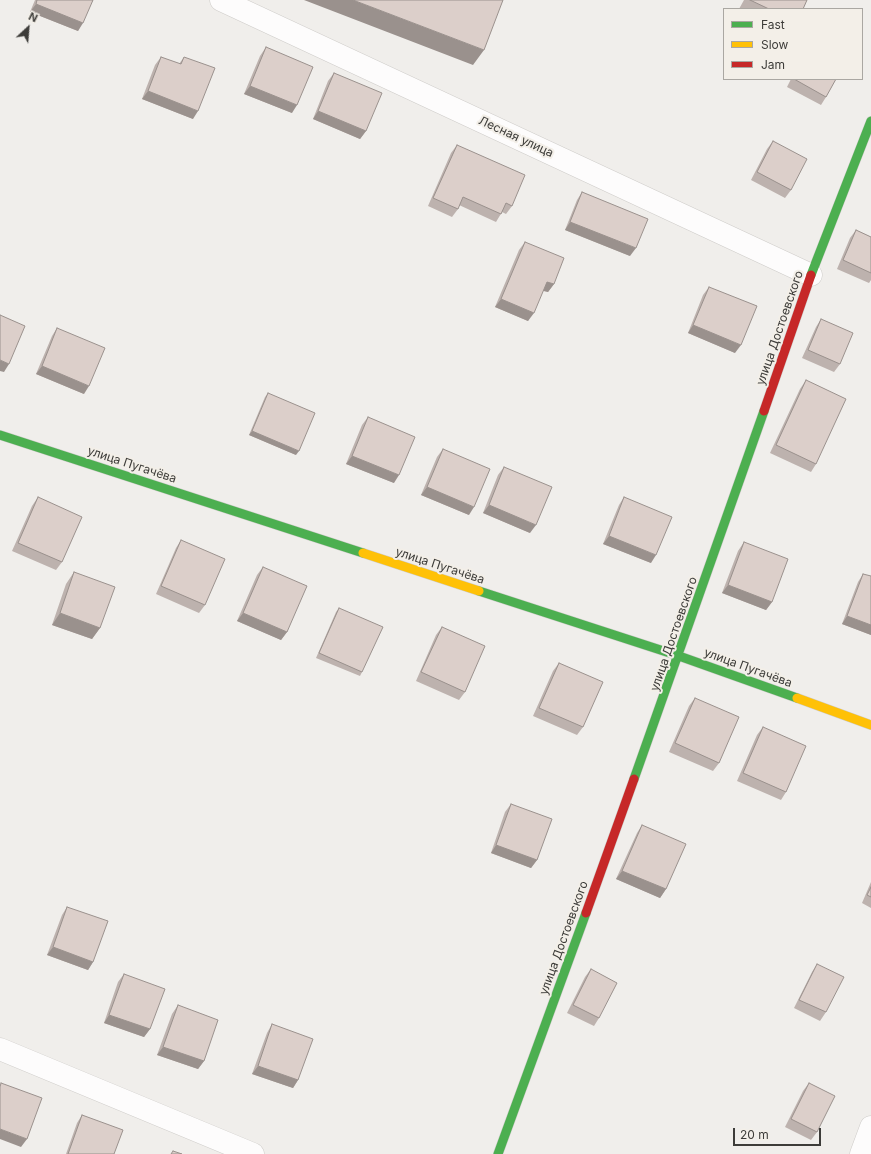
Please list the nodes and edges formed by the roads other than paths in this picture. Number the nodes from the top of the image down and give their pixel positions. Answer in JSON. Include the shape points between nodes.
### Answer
{"nodes":[{"id":1,"x":221,"y":0,"type":"edge"},
{"id":2,"x":871,"y":121,"type":"edge"},
{"id":3,"x":811,"y":275,"type":"junction"},
{"id":4,"x":0,"y":435,"type":"edge"},
{"id":5,"x":679,"y":656,"type":"junction"},
{"id":6,"x":871,"y":724,"type":"edge"},
{"id":7,"x":0,"y":1049,"type":"edge"},
{"id":8,"x":871,"y":1127,"type":"edge"},
{"id":9,"x":253,"y":1154,"type":"edge"},
{"id":10,"x":498,"y":1154,"type":"edge"},
{"id":11,"x":861,"y":1154,"type":"edge"}],
"edges":[{"from":1,"to":3,"type":"street","name":"Лесная улица"},
{"from":2,"to":3,"type":"street","name":"улица Достоевского"},
{"from":3,"to":5,"type":"street","name":"улица Достоевского"},
{"from":4,"to":5,"type":"street","name":"улица Пугачёва"},
{"from":5,"to":6,"type":"street","name":"улица Пугачёва"},
{"from":5,"to":10,"type":"street","name":"улица Достоевского"},
{"from":7,"to":9,"type":"street"},
{"from":8,"to":11,"type":"street"}]}
